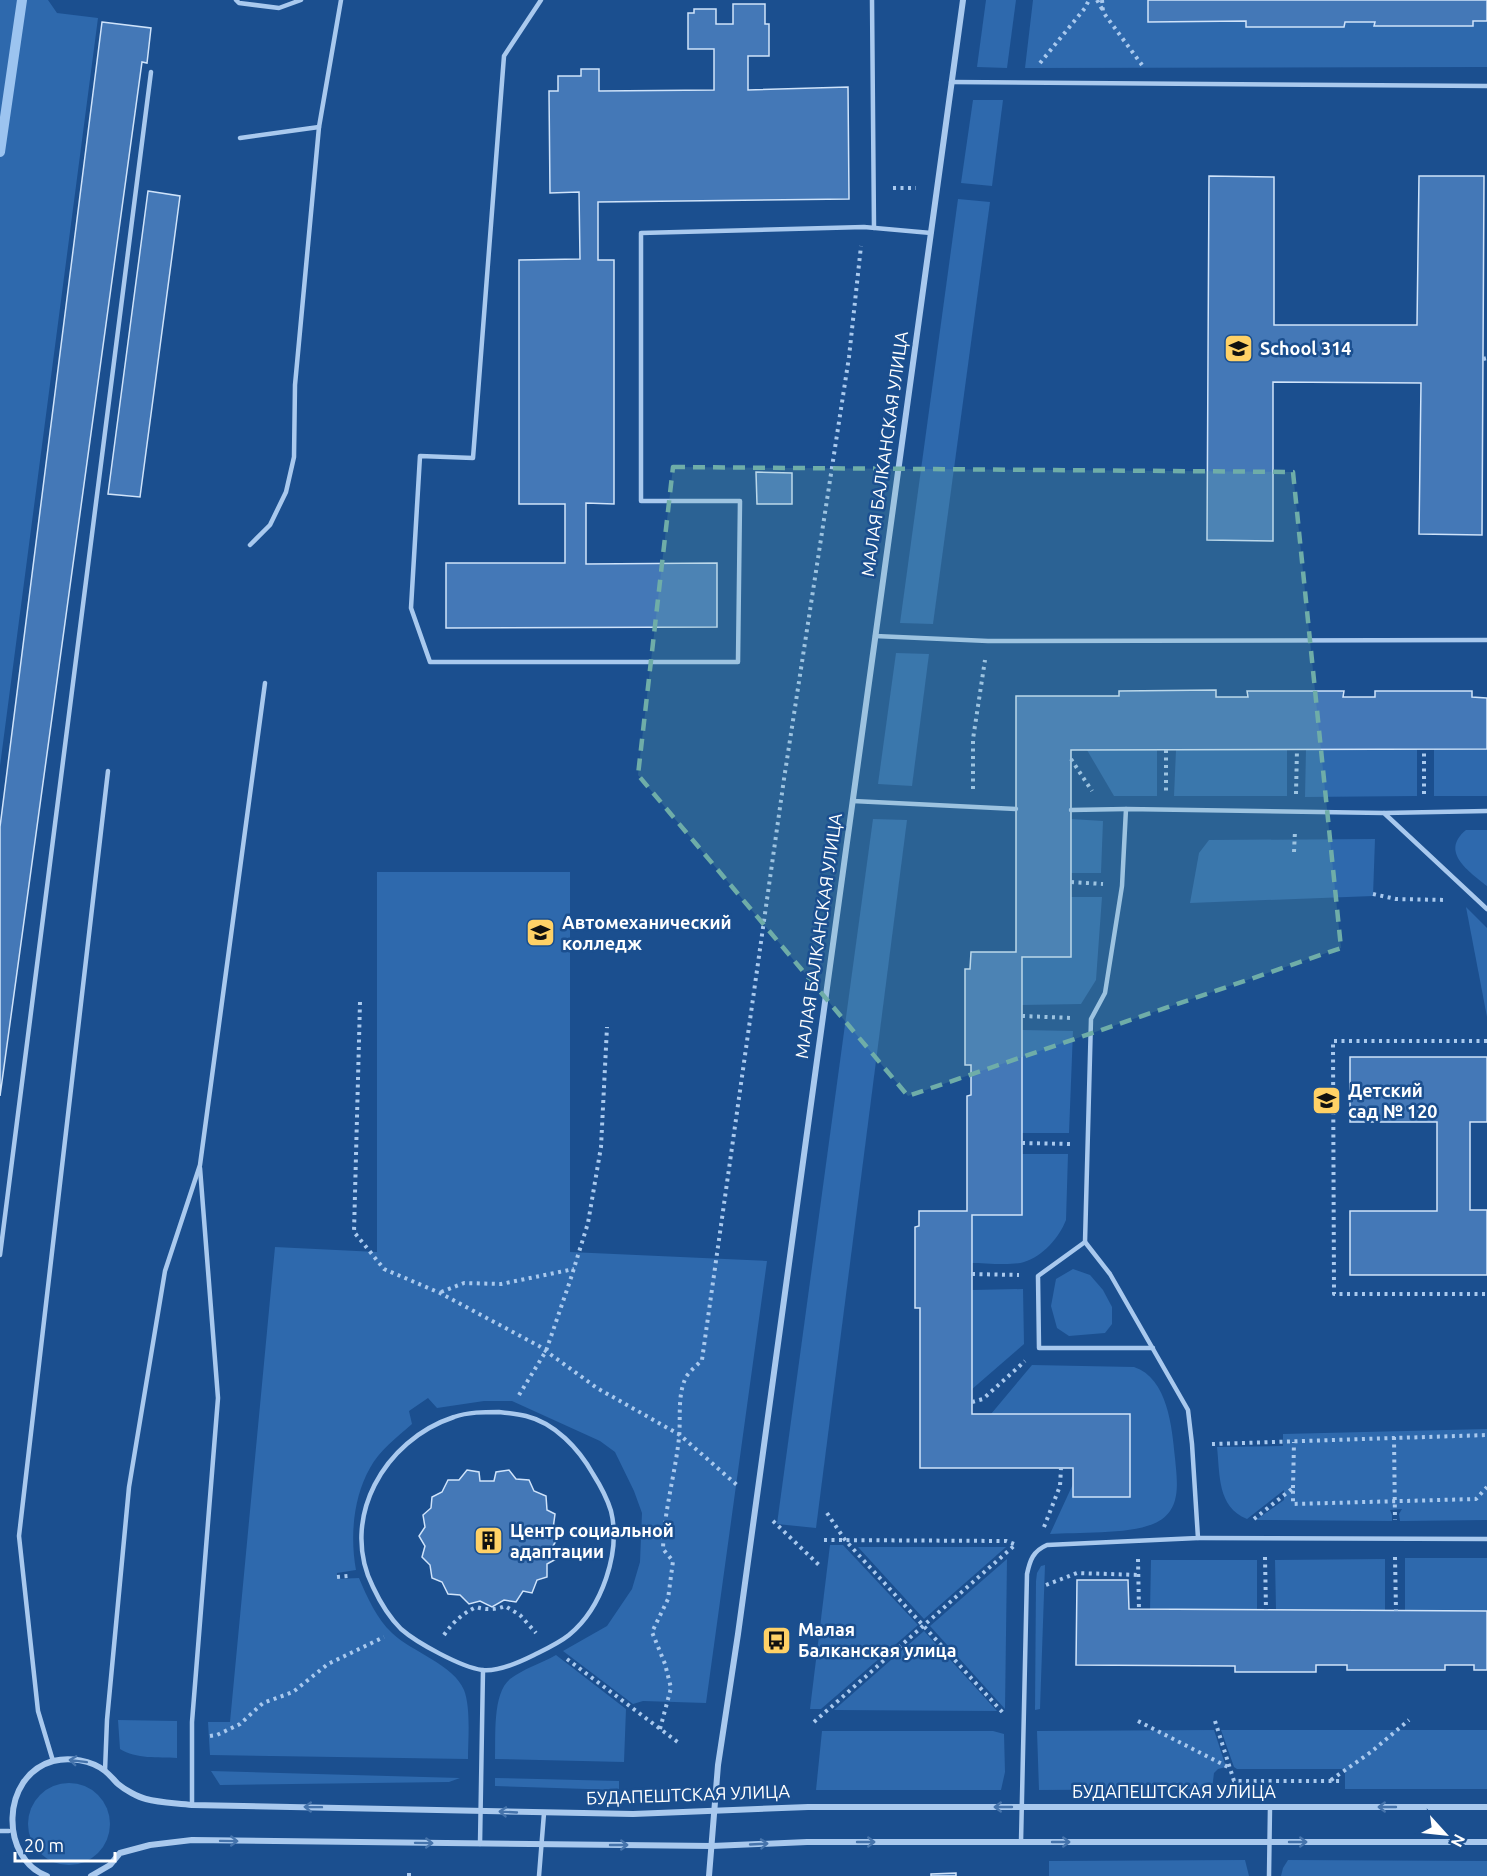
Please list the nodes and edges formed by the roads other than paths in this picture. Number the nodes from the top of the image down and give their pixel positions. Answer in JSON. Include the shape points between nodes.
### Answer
{"nodes":[{"id":1,"x":236,"y":0,"type":"edge"},
{"id":2,"x":301,"y":0,"type":"edge"},
{"id":3,"x":341,"y":0,"type":"edge"},
{"id":4,"x":541,"y":0,"type":"edge"},
{"id":5,"x":872,"y":0,"type":"edge"},
{"id":6,"x":963,"y":0,"type":"edge"},
{"id":7,"x":152,"y":72,"type":"dead end"},
{"id":8,"x":951,"y":82,"type":"junction"},
{"id":9,"x":1487,"y":87,"type":"edge"},
{"id":10,"x":319,"y":128,"type":"junction"},
{"id":11,"x":240,"y":138,"type":"dead end"},
{"id":12,"x":874,"y":228,"type":"junction"},
{"id":13,"x":931,"y":232,"type":"junction"},
{"id":14,"x":250,"y":545,"type":"dead end"},
{"id":15,"x":875,"y":636,"type":"junction"},
{"id":16,"x":1487,"y":640,"type":"edge"},
{"id":17,"x":265,"y":683,"type":"dead end"},
{"id":18,"x":108,"y":771,"type":"dead end"},
{"id":19,"x":853,"y":801,"type":"junction"},
{"id":20,"x":1016,"y":809,"type":"dead end"},
{"id":21,"x":1126,"y":809,"type":"junction"},
{"id":22,"x":1071,"y":810,"type":"dead end"},
{"id":23,"x":1487,"y":811,"type":"edge"},
{"id":24,"x":1384,"y":813,"type":"junction"},
{"id":25,"x":1487,"y":909,"type":"edge"},
{"id":26,"x":200,"y":1165,"type":"junction"},
{"id":27,"x":1085,"y":1242,"type":"junction"},
{"id":28,"x":0,"y":1255,"type":"edge"},
{"id":29,"x":1153,"y":1348,"type":"junction"},
{"id":30,"x":1198,"y":1538,"type":"junction"},
{"id":31,"x":1487,"y":1539,"type":"edge"},
{"id":32,"x":483,"y":1670,"type":"junction"},
{"id":33,"x":53,"y":1761,"type":"junction"},
{"id":34,"x":105,"y":1771,"type":"junction"},
{"id":35,"x":192,"y":1805,"type":"junction"},
{"id":36,"x":1020,"y":1807,"type":"junction"},
{"id":37,"x":1270,"y":1807,"type":"junction"},
{"id":38,"x":1487,"y":1807,"type":"edge"},
{"id":39,"x":481,"y":1810,"type":"junction"},
{"id":40,"x":714,"y":1811,"type":"junction"},
{"id":41,"x":544,"y":1813,"type":"junction"},
{"id":42,"x":0,"y":1831,"type":"edge"},
{"id":43,"x":9,"y":1831,"type":"junction"},
{"id":44,"x":1021,"y":1842,"type":"junction"},
{"id":45,"x":1270,"y":1842,"type":"junction"},
{"id":46,"x":1487,"y":1842,"type":"edge"},
{"id":47,"x":480,"y":1844,"type":"junction"},
{"id":48,"x":542,"y":1845,"type":"junction"},
{"id":49,"x":712,"y":1846,"type":"junction"},
{"id":50,"x":98,"y":1875,"type":"edge"},
{"id":51,"x":47,"y":1876,"type":"edge"},
{"id":52,"x":91,"y":1876,"type":"edge"},
{"id":53,"x":539,"y":1876,"type":"edge"},
{"id":54,"x":709,"y":1876,"type":"edge"},
{"id":55,"x":1269,"y":1876,"type":"edge"}],
"edges":[{"from":1,"to":2,"type":"lane","via":[[279,8]]},
{"from":3,"to":10,"type":"lane"},
{"from":4,"to":12,"type":"lane","via":[[504,56],[473,458],[420,456],[411,608],[430,662],[738,662],[740,501],[641,501],[642,233]]},
{"from":5,"to":12,"type":"lane"},
{"from":6,"to":8,"type":"street","name":"МАЛАЯ БАЛКАНСКАЯ УЛИЦА"},
{"from":7,"to":28,"type":"lane"},
{"from":8,"to":9,"type":"lane"},
{"from":8,"to":13,"type":"street","name":"МАЛАЯ БАЛКАНСКАЯ УЛИЦА"},
{"from":10,"to":11,"type":"lane"},
{"from":10,"to":14,"type":"lane","via":[[295,385],[294,458],[286,492],[270,525]]},
{"from":12,"to":13,"type":"lane"},
{"from":13,"to":15,"type":"street","name":"МАЛАЯ БАЛКАНСКАЯ УЛИЦА"},
{"from":15,"to":16,"type":"lane","via":[[988,641]]},
{"from":15,"to":19,"type":"street","name":"МАЛАЯ БАЛКАНСКАЯ УЛИЦА"},
{"from":17,"to":26,"type":"lane"},
{"from":18,"to":33,"type":"lane","via":[[19,1536],[38,1711]]},
{"from":19,"to":20,"type":"lane"},
{"from":19,"to":40,"type":"street","name":"МАЛАЯ БАЛКАНСКАЯ УЛИЦА"},
{"from":21,"to":22,"type":"lane"},
{"from":21,"to":24,"type":"lane"},
{"from":21,"to":27,"type":"lane","via":[[1122,886],[1105,993],[1091,1019]]},
{"from":23,"to":24,"type":"lane"},
{"from":24,"to":25,"type":"lane"},
{"from":26,"to":34,"type":"lane","via":[[165,1271],[129,1487]]},
{"from":26,"to":35,"type":"lane","via":[[219,1398],[192,1737]]},
{"from":27,"to":29,"type":"lane","via":[[1110,1274]]},
{"from":27,"to":29,"type":"lane","via":[[1038,1276],[1039,1348]]},
{"from":29,"to":30,"type":"lane","via":[[1188,1410]]},
{"from":30,"to":31,"type":"lane"},
{"from":30,"to":36,"type":"lane","via":[[1047,1545],[1037,1549],[1027,1574]]},
{"from":32,"to":32,"type":"lane","via":[[450,1659],[402,1629],[382,1603],[365,1570],[362,1533],[371,1492],[382,1470],[413,1439],[455,1416],[499,1412],[527,1416],[561,1435],[588,1465],[605,1495],[613,1527],[606,1579],[597,1600],[570,1635],[502,1667]]},
{"from":32,"to":39,"type":"lane"},
{"from":34,"to":33,"type":"street","name":"БУДАПЕШТСКАЯ УЛИЦА","one_way":true,"via":[[89,1762]]},
{"from":33,"to":43,"type":"street","via":[[23,1780],[9,1813]]},
{"from":34,"to":35,"type":"street","name":"БУДАПЕШТСКАЯ УЛИЦА","via":[[120,1786],[146,1799]]},
{"from":39,"to":35,"type":"street","name":"БУДАПЕШТСКАЯ УЛИЦА","one_way":true},
{"from":36,"to":37,"type":"street","name":"БУДАПЕШТСКАЯ УЛИЦА"},
{"from":36,"to":40,"type":"street","name":"БУДАПЕШТСКАЯ УЛИЦА","one_way":true},
{"from":36,"to":44,"type":"lane"},
{"from":38,"to":37,"type":"street","name":"БУДАПЕШТСКАЯ УЛИЦА","one_way":true},
{"from":37,"to":45,"type":"lane"},
{"from":41,"to":39,"type":"street","name":"БУДАПЕШТСКАЯ УЛИЦА","one_way":true},
{"from":39,"to":47,"type":"lane"},
{"from":40,"to":41,"type":"street","name":"БУДАПЕШТСКАЯ УЛИЦА"},
{"from":40,"to":49,"type":"street","name":"МАЛАЯ БАЛКАНСКАЯ УЛИЦА"},
{"from":41,"to":48,"type":"lane"},
{"from":42,"to":43,"type":"lane"},
{"from":43,"to":51,"type":"street","via":[[27,1864]]},
{"from":44,"to":45,"type":"street","one_way":true},
{"from":49,"to":44,"type":"street","one_way":true},
{"from":45,"to":46,"type":"street","one_way":true},
{"from":45,"to":55,"type":"lane"},
{"from":47,"to":48,"type":"street"},
{"from":50,"to":47,"type":"street","one_way":true,"via":[[120,1853],[192,1840]]},
{"from":48,"to":49,"type":"street","one_way":true},
{"from":48,"to":53,"type":"lane"},
{"from":49,"to":54,"type":"street","name":"МАЛАЯ БАЛКАНСКАЯ УЛИЦА"},
{"from":50,"to":52,"type":"street"}]}
